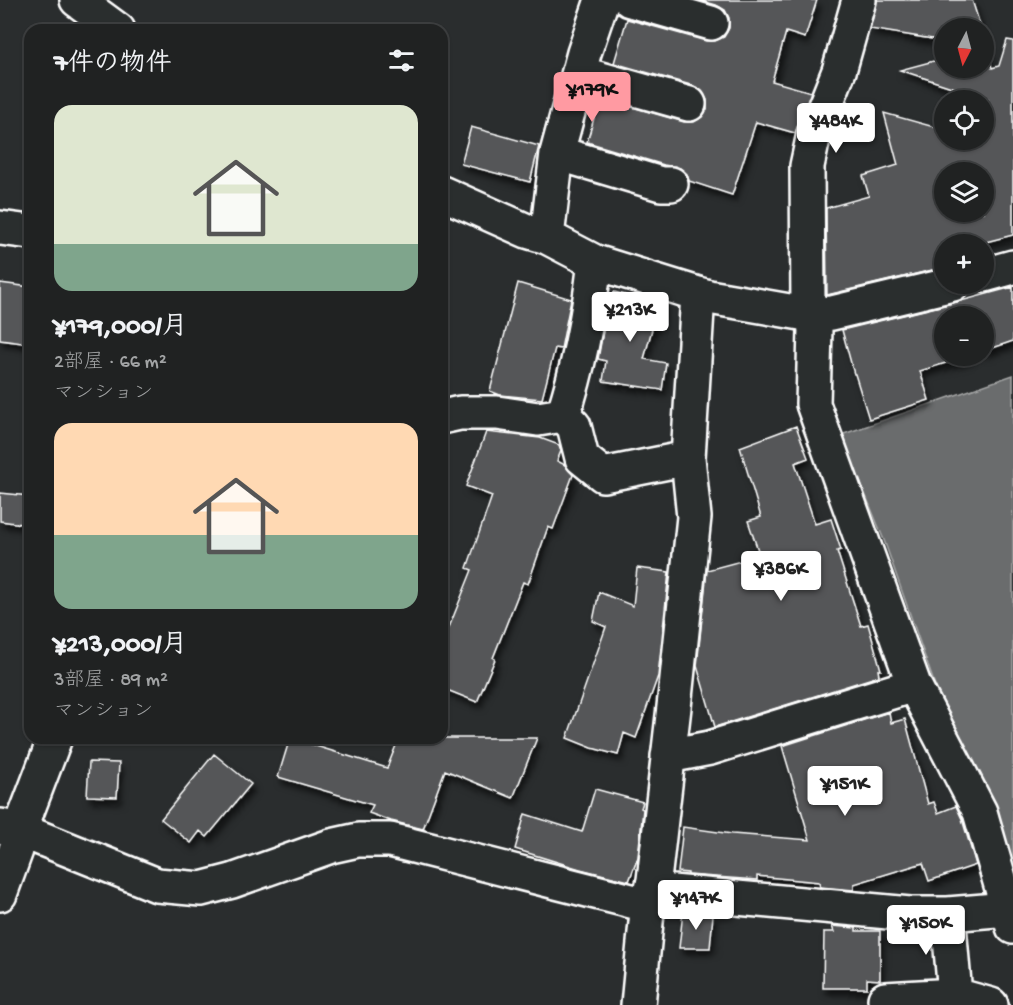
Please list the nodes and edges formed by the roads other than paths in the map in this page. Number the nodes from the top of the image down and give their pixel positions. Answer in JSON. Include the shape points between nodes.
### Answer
{"nodes":[{"id":1,"x":76,"y":0,"type":"edge"},
{"id":2,"x":602,"y":0,"type":"edge"},
{"id":3,"x":630,"y":0,"type":"edge"},
{"id":4,"x":859,"y":0,"type":"edge"},
{"id":5,"x":711,"y":23,"type":"dead end"},
{"id":6,"x":110,"y":24,"type":"edge"},
{"id":7,"x":579,"y":73,"type":"junction"},
{"id":8,"x":689,"y":104,"type":"dead end"},
{"id":9,"x":557,"y":153,"type":"junction"},
{"id":10,"x":671,"y":184,"type":"dead end"},
{"id":11,"x":448,"y":196,"type":"edge"},
{"id":12,"x":0,"y":228,"type":"edge"},
{"id":13,"x":24,"y":231,"type":"edge"},
{"id":14,"x":547,"y":237,"type":"junction"},
{"id":15,"x":595,"y":262,"type":"junction"},
{"id":16,"x":1013,"y":267,"type":"edge"},
{"id":17,"x":994,"y":272,"type":"edge"},
{"id":18,"x":934,"y":289,"type":"edge"},
{"id":19,"x":698,"y":294,"type":"junction"},
{"id":20,"x":812,"y":315,"type":"junction"},
{"id":21,"x":448,"y":416,"type":"edge"},
{"id":22,"x":563,"y":416,"type":"junction"},
{"id":23,"x":688,"y":458,"type":"junction"},
{"id":24,"x":914,"y":685,"type":"junction"},
{"id":25,"x":53,"y":744,"type":"edge"},
{"id":26,"x":668,"y":756,"type":"junction"},
{"id":27,"x":10,"y":828,"type":"edge"},
{"id":28,"x":0,"y":894,"type":"edge"},
{"id":29,"x":651,"y":896,"type":"junction"},
{"id":30,"x":948,"y":914,"type":"junction"},
{"id":31,"x":1010,"y":918,"type":"edge"},
{"id":32,"x":955,"y":995,"type":"junction"},
{"id":33,"x":885,"y":999,"type":"dead end"},
{"id":34,"x":638,"y":1005,"type":"edge"},
{"id":35,"x":992,"y":1005,"type":"edge"}],
"edges":[{"from":1,"to":6,"type":"street"},
{"from":2,"to":7,"type":"street"},
{"from":3,"to":5,"type":"street"},
{"from":4,"to":20,"type":"street","via":[[807,165],[808,303]]},
{"from":7,"to":8,"type":"street"},
{"from":7,"to":9,"type":"street"},
{"from":9,"to":10,"type":"street"},
{"from":9,"to":14,"type":"street"},
{"from":11,"to":14,"type":"street"},
{"from":12,"to":13,"type":"street"},
{"from":14,"to":15,"type":"street"},
{"from":15,"to":19,"type":"street"},
{"from":15,"to":22,"type":"street","via":[[572,388]]},
{"from":16,"to":17,"type":"street"},
{"from":18,"to":20,"type":"street"},
{"from":19,"to":20,"type":"street"},
{"from":19,"to":23,"type":"street"},
{"from":20,"to":24,"type":"street","via":[[813,404]]},
{"from":21,"to":22,"type":"street","via":[[497,413],[538,419]]},
{"from":22,"to":23,"type":"street","via":[[574,426],[582,458],[603,475]]},
{"from":23,"to":26,"type":"street","via":[[694,517]]},
{"from":24,"to":26,"type":"street","via":[[710,748]]},
{"from":24,"to":31,"type":"street","via":[[980,812]]},
{"from":25,"to":27,"type":"street"},
{"from":26,"to":29,"type":"street"},
{"from":27,"to":28,"type":"street","via":[[16,850]]},
{"from":27,"to":29,"type":"street","via":[[157,885],[201,889],[331,846],[358,840],[390,840],[639,903]]},
{"from":29,"to":30,"type":"street","via":[[672,892],[910,914]]},
{"from":29,"to":34,"type":"street"},
{"from":30,"to":31,"type":"street"},
{"from":30,"to":32,"type":"street"},
{"from":32,"to":33,"type":"street"},
{"from":32,"to":35,"type":"street"}]}
